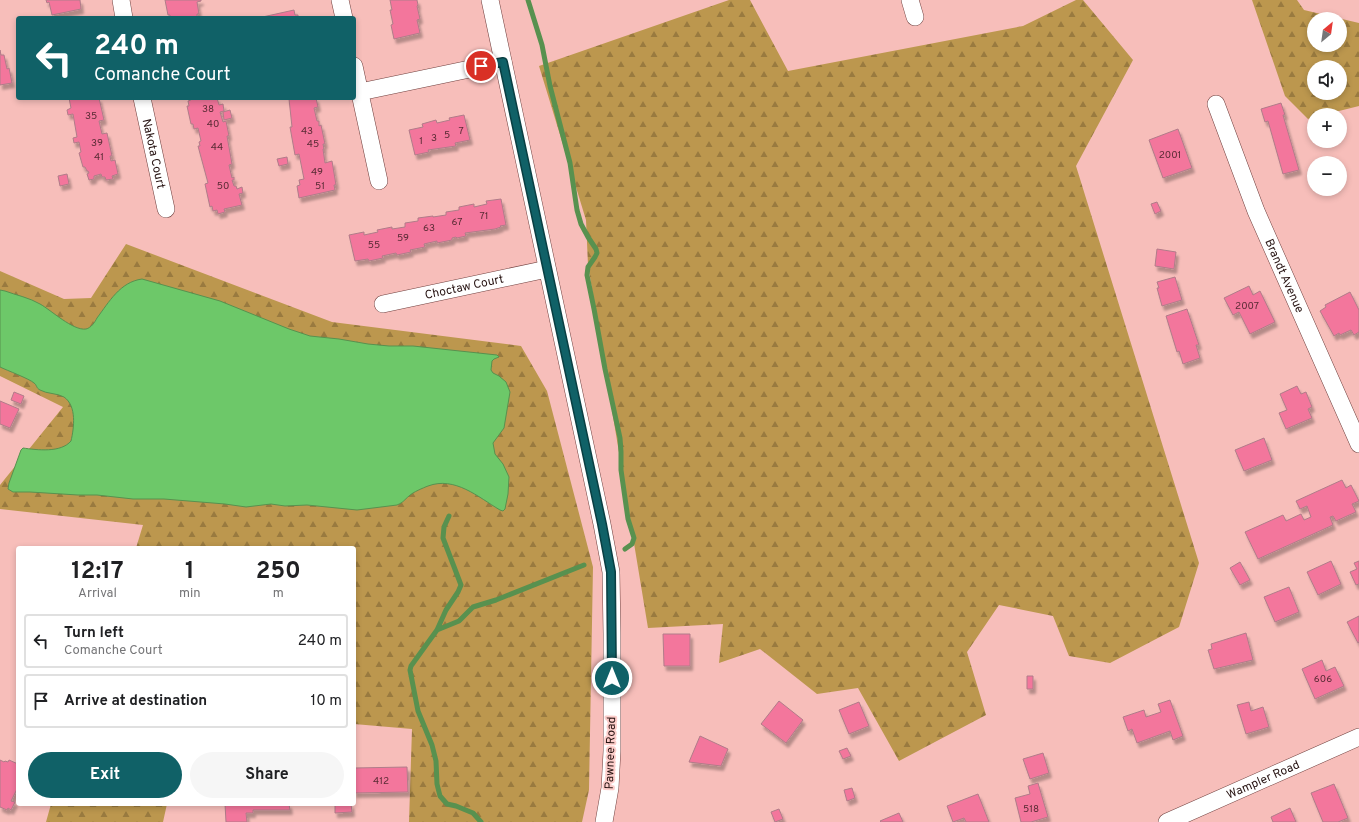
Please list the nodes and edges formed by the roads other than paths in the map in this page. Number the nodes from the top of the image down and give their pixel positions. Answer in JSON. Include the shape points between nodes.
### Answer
{"nodes":[{"id":1,"x":120,"y":0,"type":"edge"},
{"id":2,"x":340,"y":0,"type":"edge"},
{"id":3,"x":490,"y":0,"type":"edge"},
{"id":4,"x":910,"y":0,"type":"edge"},
{"id":5,"x":124,"y":16,"type":"edge"},
{"id":6,"x":344,"y":16,"type":"edge"},
{"id":7,"x":915,"y":17,"type":"dead end"},
{"id":8,"x":503,"y":62,"type":"junction"},
{"id":9,"x":356,"y":75,"type":"edge"},
{"id":10,"x":360,"y":92,"type":"junction"},
{"id":11,"x":142,"y":100,"type":"edge"},
{"id":12,"x":1216,"y":104,"type":"dead end"},
{"id":13,"x":379,"y":181,"type":"dead end"},
{"id":14,"x":166,"y":209,"type":"dead end"},
{"id":15,"x":547,"y":269,"type":"junction"},
{"id":16,"x":382,"y":304,"type":"dead end"},
{"id":17,"x":1359,"y":444,"type":"edge"},
{"id":18,"x":1359,"y":737,"type":"edge"},
{"id":19,"x":604,"y":822,"type":"edge"},
{"id":20,"x":1167,"y":822,"type":"edge"}],
"edges":[{"from":1,"to":5,"type":"street"},
{"from":2,"to":6,"type":"street"},
{"from":3,"to":8,"type":"street","name":"Pawnee Road"},
{"from":4,"to":7,"type":"street"},
{"from":8,"to":10,"type":"street"},
{"from":8,"to":15,"type":"street","name":"Pawnee Road"},
{"from":9,"to":10,"type":"street"},
{"from":10,"to":13,"type":"street"},
{"from":11,"to":14,"type":"street","name":"Nakota Court"},
{"from":12,"to":17,"type":"street","name":"Brandt Avenue","via":[[1256,211]]},
{"from":15,"to":16,"type":"street","name":"Choctaw Court"},
{"from":15,"to":19,"type":"street","name":"Pawnee Road","via":[[611,572],[612,751],[610,788]]},
{"from":18,"to":20,"type":"street","name":"Wampler Road"}]}
